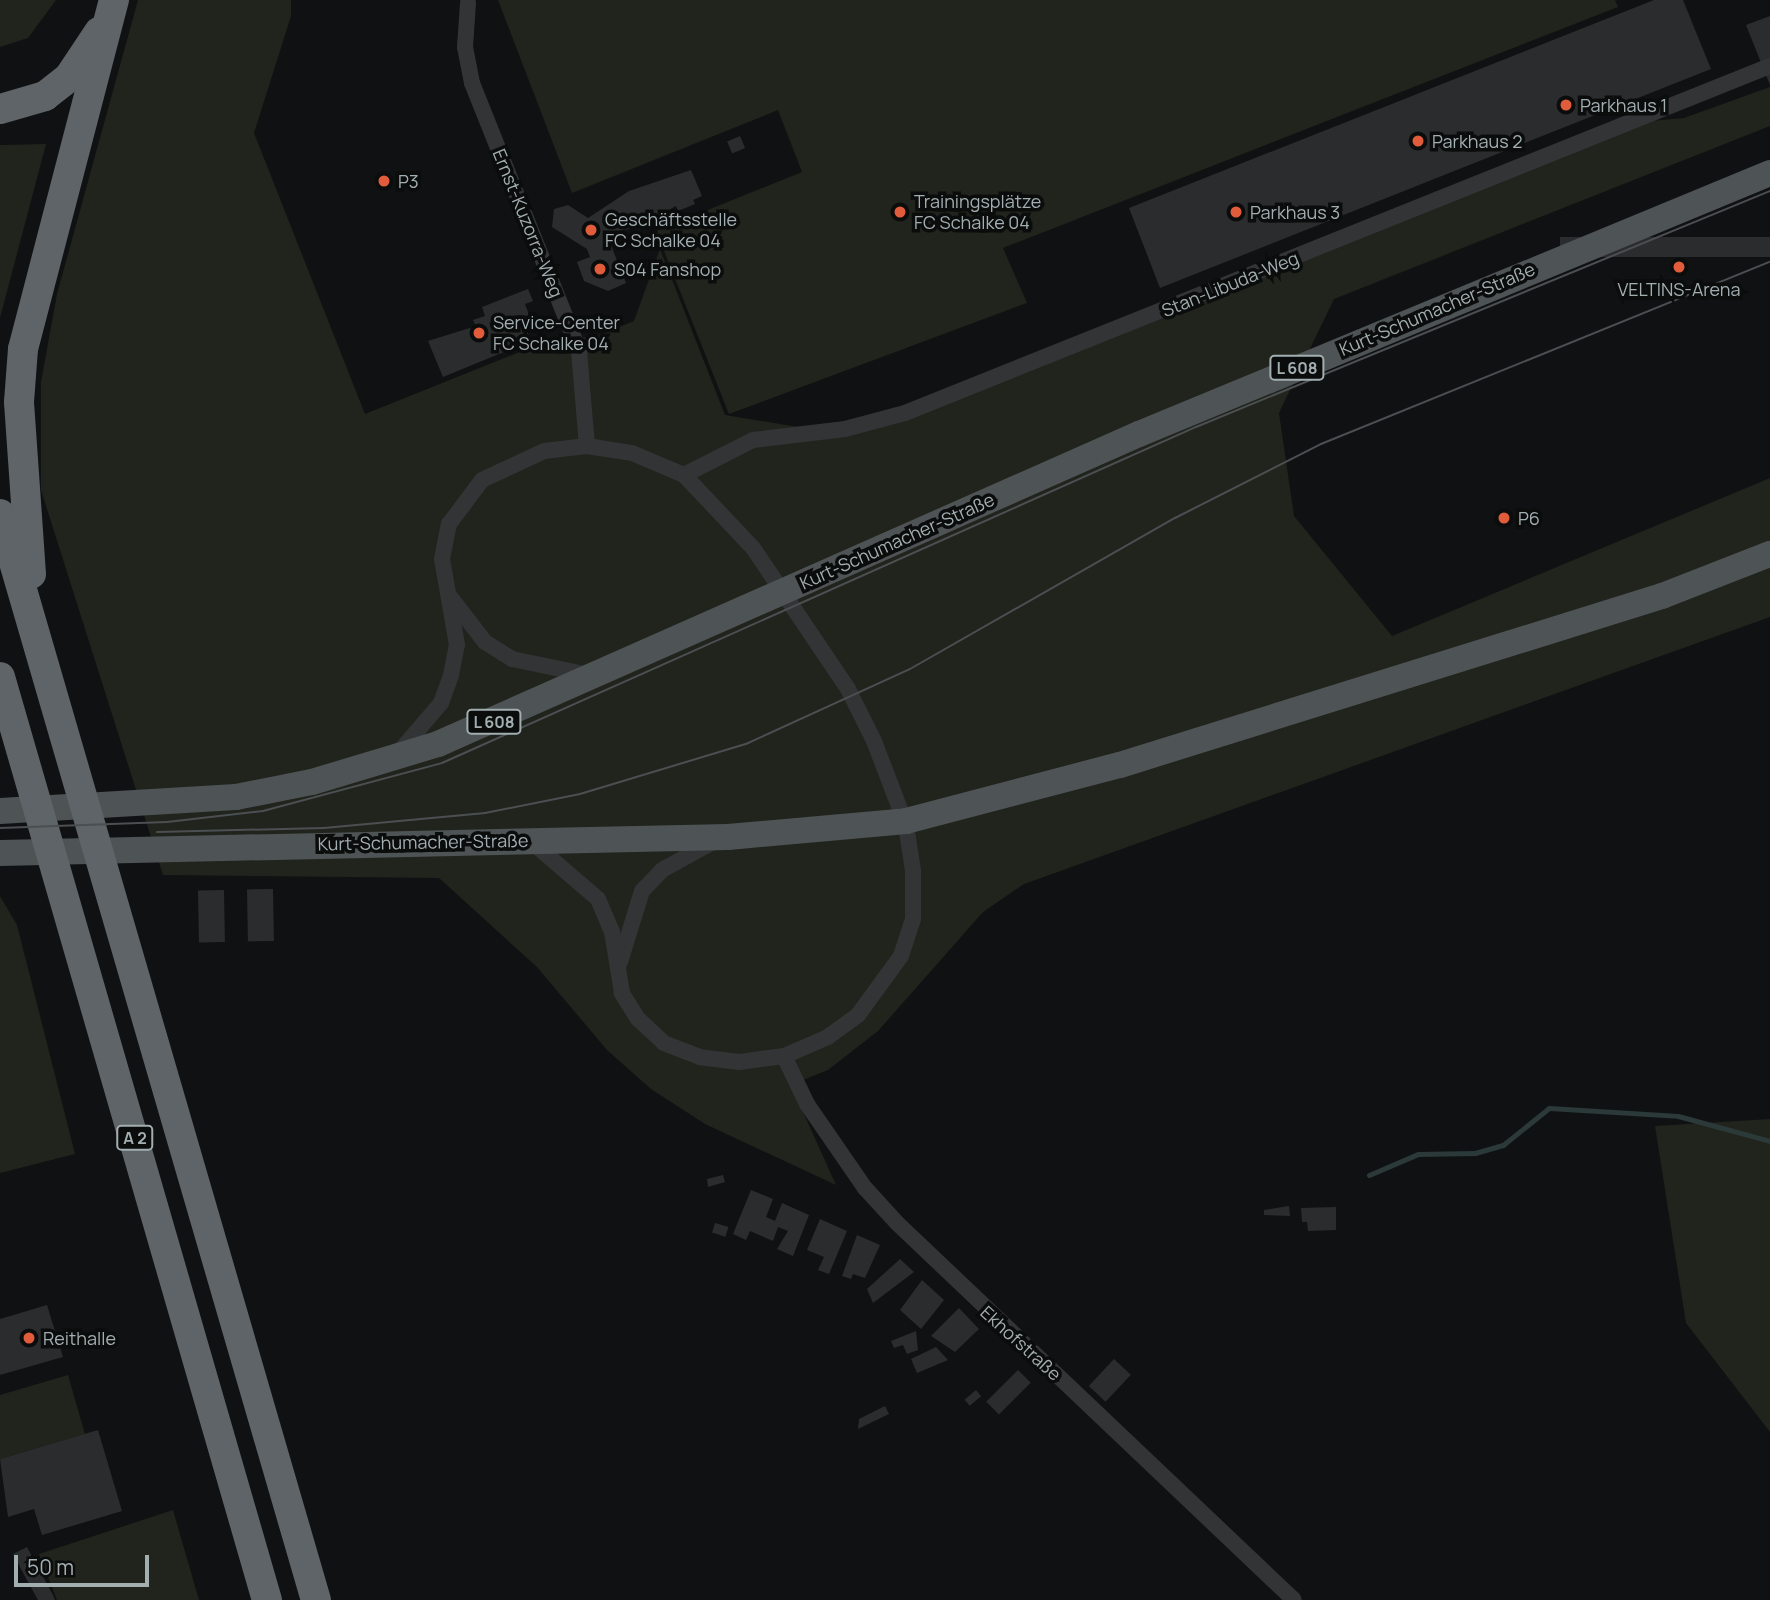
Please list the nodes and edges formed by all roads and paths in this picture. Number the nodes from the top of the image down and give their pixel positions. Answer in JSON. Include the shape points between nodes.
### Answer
{"nodes":[{"id":1,"x":113,"y":3,"type":"edge"},
{"id":2,"x":468,"y":3,"type":"dead end"},
{"id":3,"x":1770,"y":66,"type":"edge"},
{"id":4,"x":0,"y":109,"type":"edge"},
{"id":5,"x":1770,"y":173,"type":"edge"},
{"id":6,"x":587,"y":446,"type":"junction"},
{"id":7,"x":684,"y":475,"type":"junction"},
{"id":8,"x":0,"y":514,"type":"edge"},
{"id":9,"x":1770,"y":554,"type":"edge"},
{"id":10,"x":448,"y":593,"type":"junction"},
{"id":11,"x":35,"y":634,"type":"junction"},
{"id":12,"x":0,"y":677,"type":"edge"},
{"id":13,"x":596,"y":677,"type":"junction"},
{"id":14,"x":389,"y":760,"type":"junction"},
{"id":15,"x":0,"y":811,"type":"edge"},
{"id":16,"x":729,"y":837,"type":"junction"},
{"id":17,"x":526,"y":840,"type":"junction"},
{"id":18,"x":0,"y":852,"type":"edge"},
{"id":19,"x":618,"y":968,"type":"junction"},
{"id":20,"x":784,"y":1056,"type":"junction"},
{"id":21,"x":267,"y":1600,"type":"edge"},
{"id":22,"x":316,"y":1600,"type":"edge"},
{"id":23,"x":1294,"y":1600,"type":"edge"}],
"edges":[{"from":1,"to":4,"type":"highway","via":[[69,77],[45,96]]},
{"from":1,"to":11,"type":"highway","via":[[23,349],[19,402]]},
{"from":2,"to":6,"type":"street","name":"Ernst-Kuzorra-Weg","via":[[465,47],[472,83],[579,351]]},
{"from":3,"to":7,"type":"street","name":"Stan-Libuda-Weg","via":[[905,413],[865,425],[753,440]]},
{"from":5,"to":13,"type":"main road","name":"Kurt-Schumacher-Straße","number":"L 608","via":[[1139,434]]},
{"from":6,"to":7,"type":"street","via":[[632,453]]},
{"from":6,"to":10,"type":"street","via":[[511,463],[461,501],[449,524],[442,559]]},
{"from":7,"to":20,"type":"street","via":[[753,548],[848,689],[906,825],[913,919],[901,956],[858,1015],[828,1037]]},
{"from":8,"to":11,"type":"highway","number":"A 2"},
{"from":9,"to":16,"type":"main road","name":"Kurt-Schumacher-Straße","via":[[1595,617],[1120,765],[960,808],[859,828]]},
{"from":10,"to":13,"type":"street","via":[[485,642],[512,659]]},
{"from":10,"to":14,"type":"street","via":[[457,645],[451,675],[441,703]]},
{"from":11,"to":22,"type":"highway","number":"A 2"},
{"from":12,"to":21,"type":"highway","number":"A 2"},
{"from":13,"to":14,"type":"main road","name":"Kurt-Schumacher-Straße","number":"L 608"},
{"from":14,"to":15,"type":"main road","name":"Kurt-Schumacher-Straße","number":"L 608","via":[[312,782],[183,804]]},
{"from":16,"to":17,"type":"main road","name":"Kurt-Schumacher-Straße"},
{"from":16,"to":19,"type":"street","via":[[662,870],[642,891]]},
{"from":17,"to":18,"type":"main road","name":"Kurt-Schumacher-Straße"},
{"from":17,"to":19,"type":"street","via":[[547,850],[598,899],[612,932]]},
{"from":19,"to":20,"type":"street","via":[[622,993],[638,1019],[664,1043],[699,1057],[739,1062]]},
{"from":20,"to":23,"type":"street","name":"Ekhofstraße","via":[[807,1104],[889,1214]]}]}
